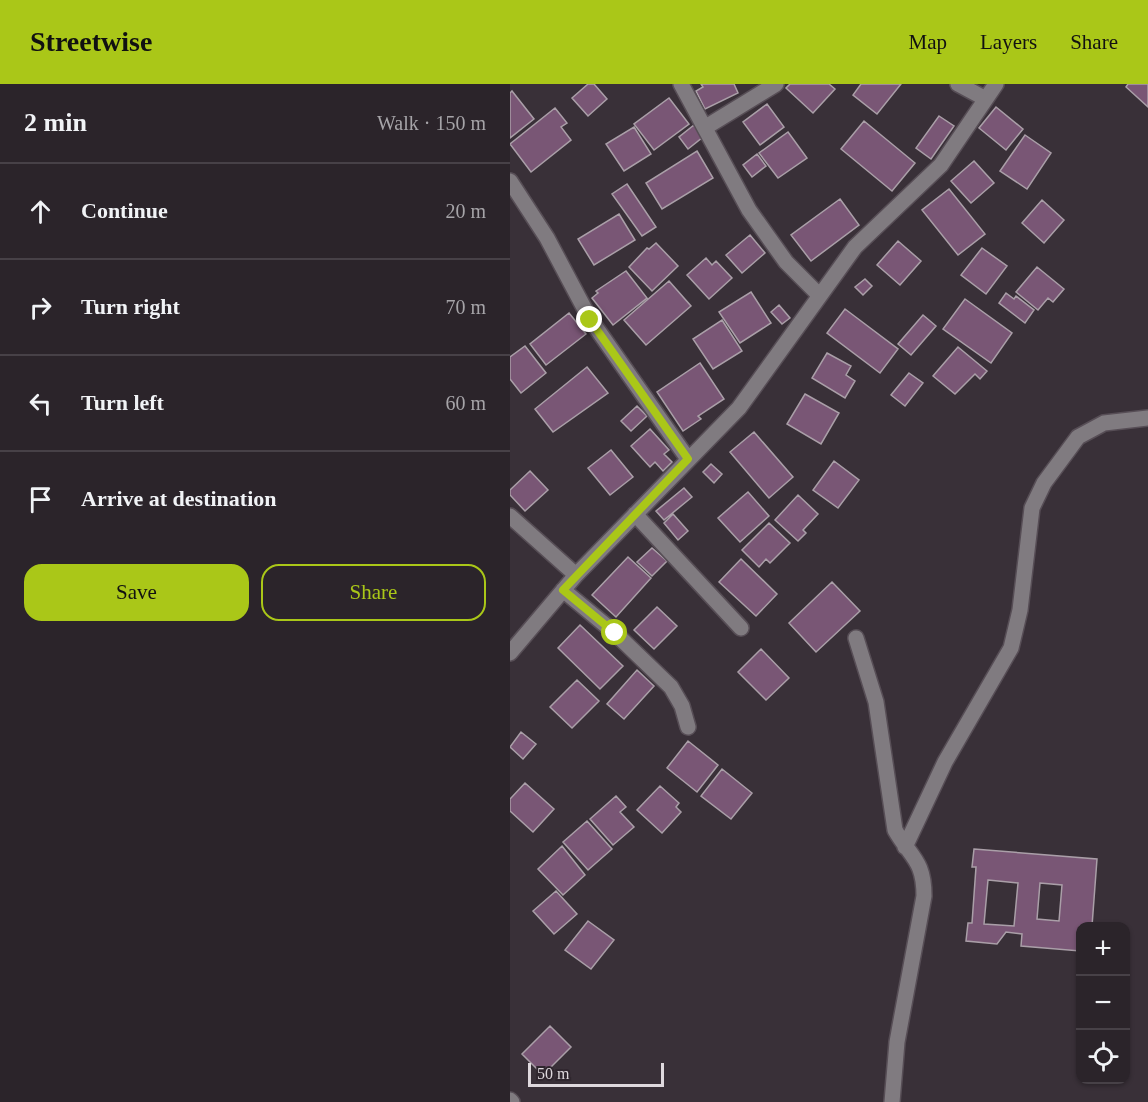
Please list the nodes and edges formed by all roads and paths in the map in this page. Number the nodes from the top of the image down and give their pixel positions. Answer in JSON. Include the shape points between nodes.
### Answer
{"nodes":[{"id":1,"x":681,"y":84,"type":"edge"},
{"id":2,"x":776,"y":84,"type":"edge"},
{"id":3,"x":958,"y":84,"type":"edge"},
{"id":4,"x":996,"y":84,"type":"edge"},
{"id":5,"x":984,"y":98,"type":"junction"},
{"id":6,"x":706,"y":127,"type":"junction"},
{"id":7,"x":510,"y":181,"type":"edge"},
{"id":8,"x":819,"y":295,"type":"junction"},
{"id":9,"x":1148,"y":418,"type":"edge"},
{"id":10,"x":688,"y":459,"type":"junction"},
{"id":11,"x":635,"y":514,"type":"junction"},
{"id":12,"x":510,"y":516,"type":"edge"},
{"id":13,"x":576,"y":574,"type":"junction"},
{"id":14,"x":563,"y":590,"type":"junction"},
{"id":15,"x":741,"y":628,"type":"dead end"},
{"id":16,"x":856,"y":638,"type":"dead end"},
{"id":17,"x":510,"y":652,"type":"edge"},
{"id":18,"x":688,"y":727,"type":"dead end"},
{"id":19,"x":904,"y":847,"type":"junction"},
{"id":20,"x":892,"y":1102,"type":"edge"}],
"edges":[{"from":1,"to":6,"type":"street"},
{"from":2,"to":6,"type":"street"},
{"from":3,"to":5,"type":"street"},
{"from":4,"to":5,"type":"street"},
{"from":5,"to":8,"type":"street","via":[[941,165],[855,247]]},
{"from":6,"to":8,"type":"street","via":[[749,210],[786,262]]},
{"from":7,"to":10,"type":"street","via":[[547,238],[590,320]]},
{"from":8,"to":10,"type":"street","via":[[739,408]]},
{"from":9,"to":19,"type":"street","via":[[1104,423],[1078,436],[1044,483],[1032,508],[1020,610],[1011,648],[945,762]]},
{"from":10,"to":11,"type":"street"},
{"from":11,"to":13,"type":"street"},
{"from":11,"to":15,"type":"street"},
{"from":12,"to":13,"type":"street"},
{"from":13,"to":14,"type":"street"},
{"from":14,"to":17,"type":"street"},
{"from":14,"to":18,"type":"street","via":[[671,687]]},
{"from":16,"to":19,"type":"street","via":[[876,702],[895,830]]},
{"from":19,"to":20,"type":"street","via":[[920,866],[924,896],[897,1042]]}]}
